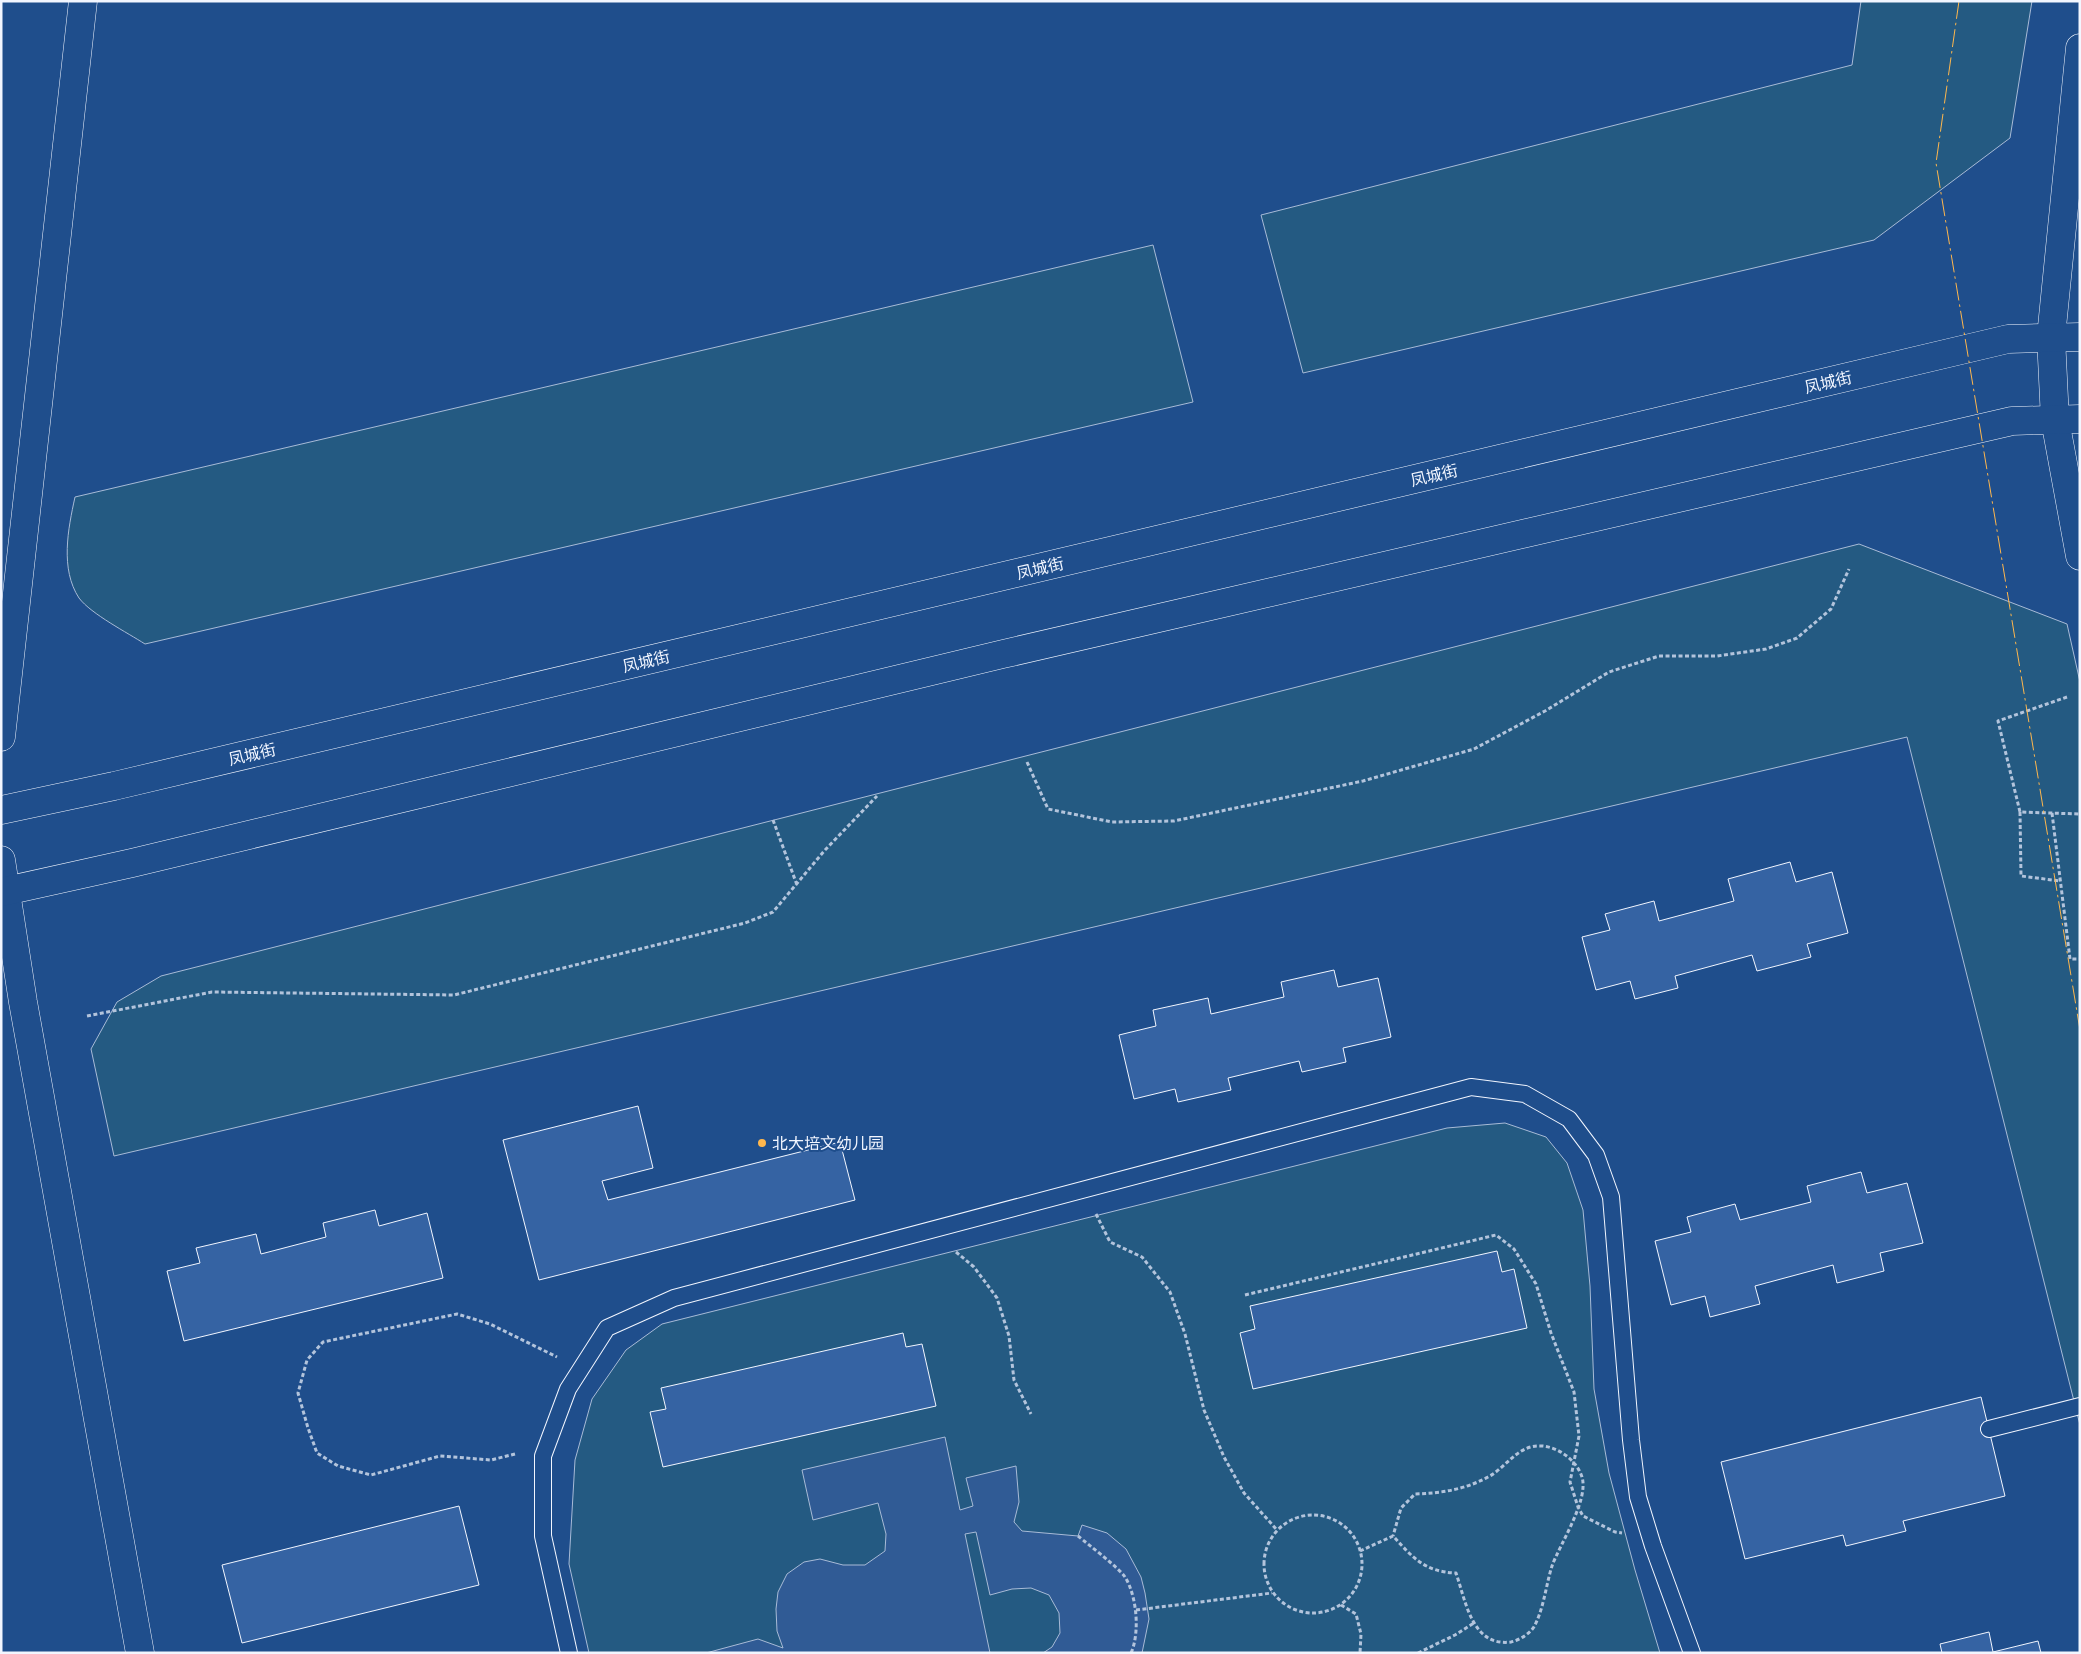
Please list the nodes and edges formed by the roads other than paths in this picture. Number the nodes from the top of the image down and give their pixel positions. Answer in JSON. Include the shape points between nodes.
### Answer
{"nodes":[{"id":1,"x":83,"y":1,"type":"edge"},
{"id":2,"x":2080,"y":48,"type":"edge"},
{"id":3,"x":2051,"y":337,"type":"junction"},
{"id":4,"x":2080,"y":337,"type":"edge"},
{"id":5,"x":2068,"y":419,"type":"edge"},
{"id":6,"x":2080,"y":556,"type":"edge"},
{"id":7,"x":1,"y":737,"type":"edge"},
{"id":8,"x":1,"y":810,"type":"edge"},
{"id":9,"x":1,"y":860,"type":"edge"},
{"id":10,"x":4,"y":892,"type":"edge"},
{"id":11,"x":2080,"y":1406,"type":"edge"},
{"id":12,"x":1989,"y":1429,"type":"dead end"},
{"id":13,"x":140,"y":1653,"type":"edge"},
{"id":14,"x":569,"y":1653,"type":"edge"},
{"id":15,"x":1692,"y":1653,"type":"edge"}],
"edges":[{"from":1,"to":7,"type":"main road"},
{"from":2,"to":3,"type":"main road"},
{"from":3,"to":4,"type":"main road","name":"凤城街"},
{"from":3,"to":5,"type":"main road"},
{"from":3,"to":8,"type":"main road","name":"凤城街","via":[[2008,339],[124,784]]},
{"from":5,"to":6,"type":"main road"},
{"from":5,"to":10,"type":"main road","via":[[2012,421],[1003,654]]},
{"from":9,"to":10,"type":"main road"},
{"from":10,"to":13,"type":"main road"},
{"from":11,"to":12,"type":"lane"},
{"from":14,"to":15,"type":"lane","via":[[543,1536],[543,1456],[568,1389],[607,1328],[674,1298],[1471,1087],[1525,1094],[1569,1119],[1596,1155],[1611,1197],[1638,1496]]}]}
